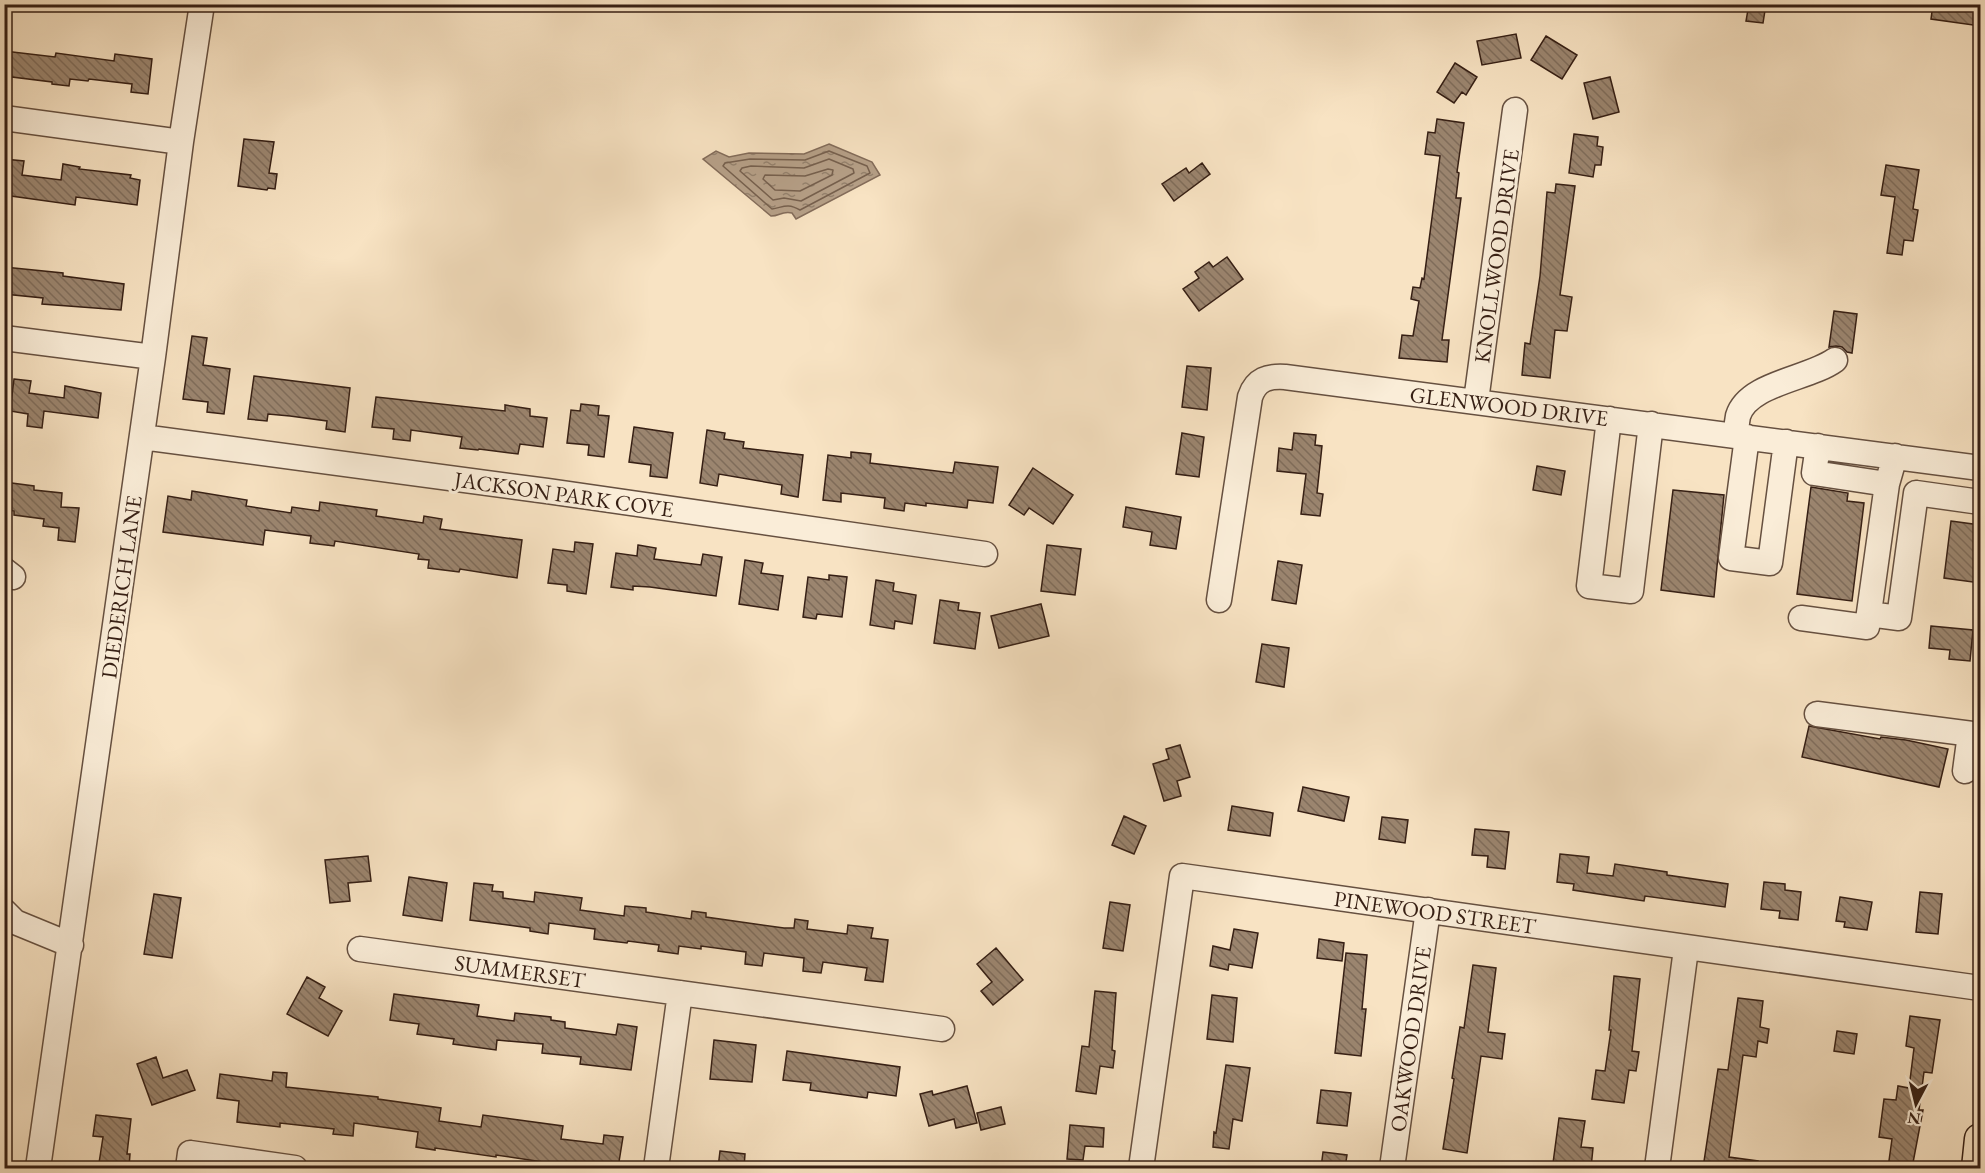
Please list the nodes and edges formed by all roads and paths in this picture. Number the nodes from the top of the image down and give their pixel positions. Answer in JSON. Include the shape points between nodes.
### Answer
{"nodes":[{"id":1,"x":202,"y":4,"type":"edge"},
{"id":2,"x":1515,"y":110,"type":"dead end"},
{"id":3,"x":4,"y":118,"type":"edge"},
{"id":4,"x":181,"y":142,"type":"junction"},
{"id":5,"x":4,"y":338,"type":"edge"},
{"id":6,"x":153,"y":357,"type":"junction"},
{"id":7,"x":1834,"y":360,"type":"dead end"},
{"id":8,"x":1476,"y":401,"type":"junction"},
{"id":9,"x":1609,"y":419,"type":"junction"},
{"id":10,"x":1651,"y":424,"type":"junction"},
{"id":11,"x":1741,"y":436,"type":"junction"},
{"id":12,"x":142,"y":437,"type":"junction"},
{"id":13,"x":1785,"y":442,"type":"junction"},
{"id":14,"x":1818,"y":446,"type":"junction"},
{"id":15,"x":1895,"y":456,"type":"junction"},
{"id":16,"x":1928,"y":460,"type":"junction"},
{"id":17,"x":1980,"y":468,"type":"edge"},
{"id":18,"x":1887,"y":484,"type":"junction"},
{"id":19,"x":1916,"y":493,"type":"junction"},
{"id":20,"x":1980,"y":502,"type":"edge"},
{"id":21,"x":985,"y":554,"type":"dead end"},
{"id":22,"x":1219,"y":600,"type":"dead end"},
{"id":23,"x":1869,"y":614,"type":"junction"},
{"id":24,"x":1801,"y":618,"type":"dead end"},
{"id":25,"x":1817,"y":714,"type":"dead end"},
{"id":26,"x":1975,"y":734,"type":"edge"},
{"id":27,"x":1965,"y":771,"type":"dead end"},
{"id":28,"x":1428,"y":910,"type":"junction"},
{"id":29,"x":4,"y":911,"type":"edge"},
{"id":30,"x":71,"y":945,"type":"junction"},
{"id":31,"x":360,"y":949,"type":"dead end"},
{"id":32,"x":1686,"y":949,"type":"junction"},
{"id":33,"x":1980,"y":988,"type":"edge"},
{"id":34,"x":680,"y":993,"type":"junction"},
{"id":35,"x":942,"y":1029,"type":"dead end"},
{"id":36,"x":1980,"y":1139,"type":"edge"},
{"id":37,"x":38,"y":1168,"type":"edge"},
{"id":38,"x":188,"y":1168,"type":"edge"},
{"id":39,"x":295,"y":1168,"type":"edge"},
{"id":40,"x":656,"y":1168,"type":"edge"},
{"id":41,"x":1141,"y":1168,"type":"edge"},
{"id":42,"x":1392,"y":1168,"type":"edge"},
{"id":43,"x":1657,"y":1168,"type":"edge"},
{"id":44,"x":1977,"y":1168,"type":"edge"}],
"edges":[{"from":1,"to":4,"type":"street","name":"DIEDERICH LANE"},
{"from":2,"to":8,"type":"street","name":"KNOLLWOOD DRIVE"},
{"from":3,"to":4,"type":"street"},
{"from":4,"to":6,"type":"street","name":"DIEDERICH LANE"},
{"from":5,"to":6,"type":"street"},
{"from":6,"to":12,"type":"street","name":"DIEDERICH LANE"},
{"from":7,"to":11,"type":"street","via":[[1748,400],[1738,415]]},
{"from":8,"to":9,"type":"street","name":"GLENWOOD DRIVE"},
{"from":8,"to":22,"type":"street","name":"GLENWOOD DRIVE","via":[[1285,377],[1261,380],[1250,397]]},
{"from":9,"to":10,"type":"street","name":"GLENWOOD DRIVE"},
{"from":9,"to":10,"type":"street","via":[[1589,586],[1631,591]]},
{"from":10,"to":11,"type":"street","name":"GLENWOOD DRIVE"},
{"from":11,"to":13,"type":"street","name":"GLENWOOD DRIVE"},
{"from":11,"to":13,"type":"street","via":[[1731,558],[1770,563]]},
{"from":12,"to":21,"type":"street","name":"JACKSON PARK COVE"},
{"from":12,"to":30,"type":"street","name":"DIEDERICH LANE"},
{"from":13,"to":14,"type":"street","name":"GLENWOOD DRIVE"},
{"from":14,"to":15,"type":"street","name":"GLENWOOD DRIVE"},
{"from":14,"to":18,"type":"street","via":[[1814,474]]},
{"from":15,"to":16,"type":"street","name":"GLENWOOD DRIVE"},
{"from":15,"to":18,"type":"street"},
{"from":16,"to":17,"type":"street","name":"GLENWOOD DRIVE"},
{"from":16,"to":19,"type":"street"},
{"from":18,"to":23,"type":"street"},
{"from":19,"to":20,"type":"street"},
{"from":19,"to":23,"type":"street","via":[[1899,618]]},
{"from":23,"to":24,"type":"street","via":[[1867,627]]},
{"from":25,"to":26,"type":"street"},
{"from":26,"to":27,"type":"street"},
{"from":28,"to":32,"type":"street","name":"PINEWOOD STREET"},
{"from":28,"to":41,"type":"street","name":"PINEWOOD STREET","via":[[1182,876]]},
{"from":28,"to":42,"type":"street","name":"OAKWOOD DRIVE"},
{"from":29,"to":30,"type":"street","via":[[15,922]]},
{"from":30,"to":37,"type":"street","name":"DIEDERICH LANE"},
{"from":31,"to":34,"type":"street","name":"SUMMERSET"},
{"from":32,"to":33,"type":"street","name":"PINEWOOD STREET"},
{"from":32,"to":43,"type":"street"},
{"from":34,"to":35,"type":"street","name":"SUMMERSET"},
{"from":34,"to":40,"type":"street"},
{"from":36,"to":44,"type":"main road"},
{"from":38,"to":39,"type":"street","via":[[190,1154]]}]}
